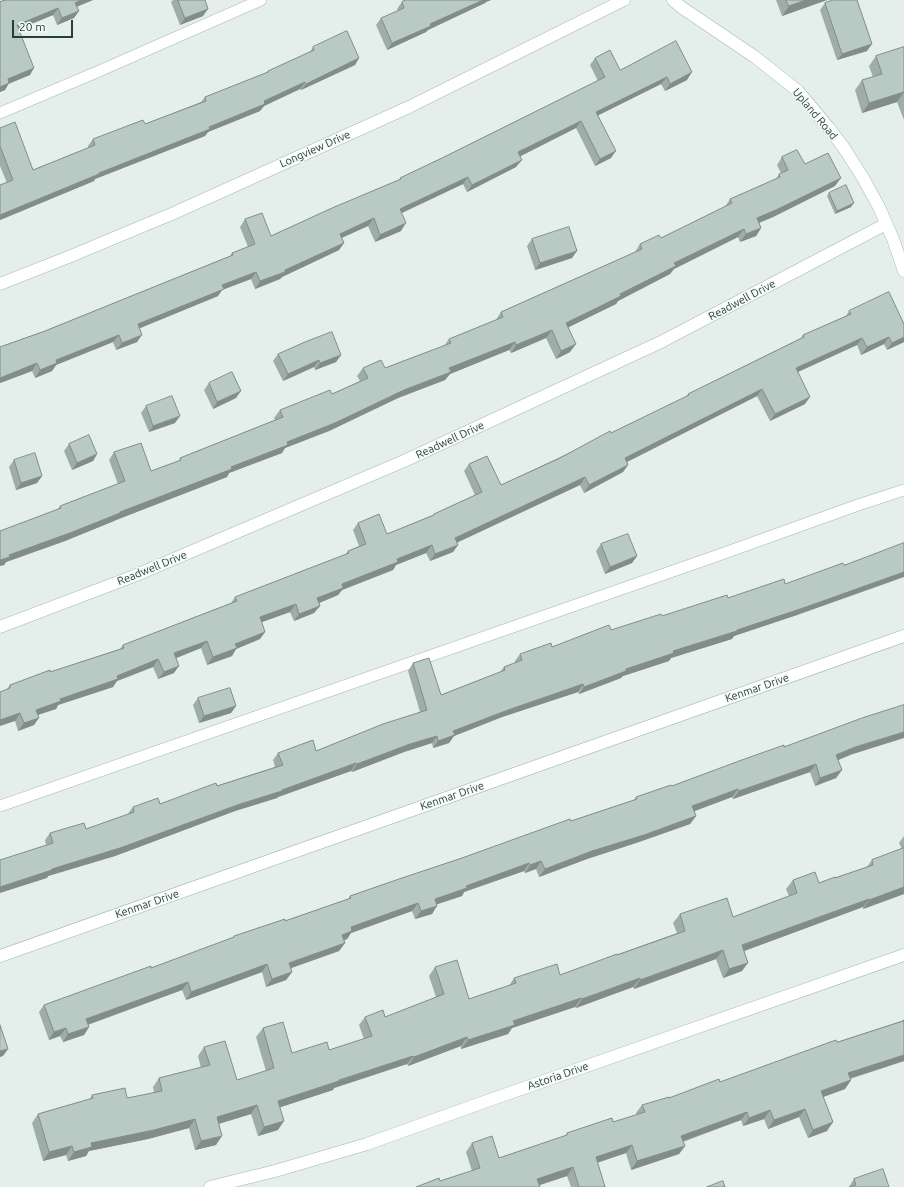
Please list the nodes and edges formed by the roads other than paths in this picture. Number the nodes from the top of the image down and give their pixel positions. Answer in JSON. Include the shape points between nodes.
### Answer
{"nodes":[{"id":1,"x":261,"y":0,"type":"edge"},
{"id":2,"x":624,"y":0,"type":"edge"},
{"id":3,"x":673,"y":0,"type":"edge"},
{"id":4,"x":0,"y":113,"type":"edge"},
{"id":5,"x":886,"y":224,"type":"junction"},
{"id":6,"x":904,"y":272,"type":"edge"},
{"id":7,"x":0,"y":284,"type":"edge"},
{"id":8,"x":904,"y":490,"type":"edge"},
{"id":9,"x":0,"y":627,"type":"edge"},
{"id":10,"x":904,"y":636,"type":"edge"},
{"id":11,"x":0,"y":806,"type":"edge"},
{"id":12,"x":904,"y":955,"type":"edge"},
{"id":13,"x":0,"y":956,"type":"edge"},
{"id":14,"x":210,"y":1187,"type":"edge"}],
"edges":[{"from":1,"to":4,"type":"lane"},
{"from":2,"to":7,"type":"street","name":"Longview Drive","via":[[409,107],[174,213]]},
{"from":3,"to":5,"type":"street","name":"Upland Road","via":[[755,57],[798,91],[844,148],[879,207]]},
{"from":5,"to":6,"type":"street","name":"Upland Road"},
{"from":5,"to":9,"type":"street","name":"Readwell Drive","via":[[661,342],[419,455],[134,576]]},
{"from":8,"to":11,"type":"lane"},
{"from":10,"to":13,"type":"street","name":"Kenmar Drive"},
{"from":12,"to":14,"type":"street","name":"Astoria Drive","via":[[367,1144]]}]}
